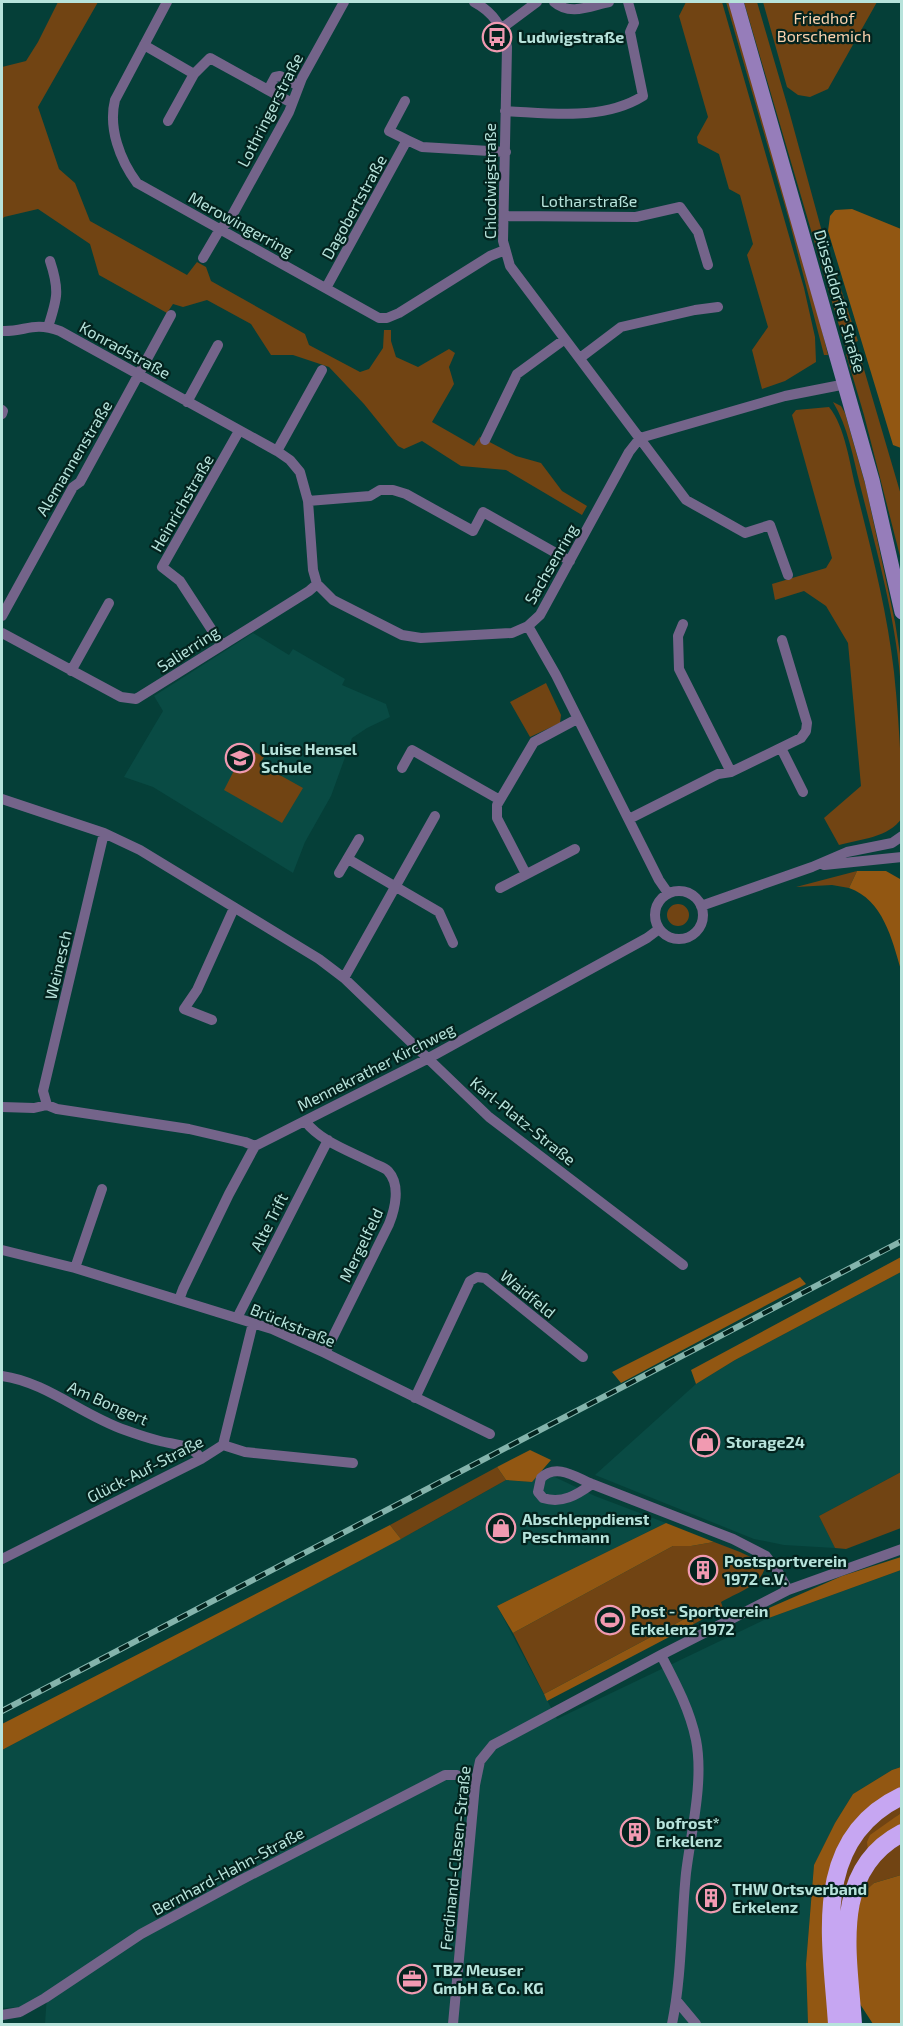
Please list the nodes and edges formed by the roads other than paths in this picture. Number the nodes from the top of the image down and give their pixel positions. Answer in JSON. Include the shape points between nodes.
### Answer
{"nodes":[{"id":1,"x":167,"y":2,"type":"edge"},
{"id":2,"x":344,"y":2,"type":"edge"},
{"id":3,"x":474,"y":2,"type":"edge"},
{"id":4,"x":537,"y":2,"type":"edge"},
{"id":5,"x":554,"y":2,"type":"edge"},
{"id":6,"x":609,"y":2,"type":"edge"},
{"id":7,"x":628,"y":2,"type":"edge"},
{"id":8,"x":736,"y":2,"type":"edge"},
{"id":9,"x":501,"y":28,"type":"junction"},
{"id":10,"x":144,"y":45,"type":"junction"},
{"id":11,"x":194,"y":74,"type":"junction"},
{"id":12,"x":299,"y":86,"type":"junction"},
{"id":13,"x":268,"y":90,"type":"junction"},
{"id":14,"x":405,"y":100,"type":"dead end"},
{"id":15,"x":292,"y":103,"type":"junction"},
{"id":16,"x":505,"y":111,"type":"junction"},
{"id":17,"x":168,"y":121,"type":"dead end"},
{"id":18,"x":407,"y":140,"type":"junction"},
{"id":19,"x":506,"y":152,"type":"junction"},
{"id":20,"x":504,"y":216,"type":"junction"},
{"id":21,"x":220,"y":229,"type":"junction"},
{"id":22,"x":505,"y":250,"type":"junction"},
{"id":23,"x":203,"y":258,"type":"dead end"},
{"id":24,"x":50,"y":261,"type":"dead end"},
{"id":25,"x":708,"y":265,"type":"dead end"},
{"id":26,"x":326,"y":288,"type":"junction"},
{"id":27,"x":718,"y":307,"type":"dead end"},
{"id":28,"x":171,"y":315,"type":"dead end"},
{"id":29,"x":48,"y":327,"type":"junction"},
{"id":30,"x":2,"y":331,"type":"edge"},
{"id":31,"x":565,"y":339,"type":"junction"},
{"id":32,"x":218,"y":345,"type":"dead end"},
{"id":33,"x":580,"y":358,"type":"junction"},
{"id":34,"x":322,"y":370,"type":"dead end"},
{"id":35,"x":140,"y":375,"type":"junction"},
{"id":36,"x":846,"y":384,"type":"junction"},
{"id":37,"x":187,"y":402,"type":"junction"},
{"id":38,"x":240,"y":431,"type":"junction"},
{"id":39,"x":639,"y":438,"type":"junction"},
{"id":40,"x":485,"y":440,"type":"dead end"},
{"id":41,"x":277,"y":451,"type":"junction"},
{"id":42,"x":308,"y":501,"type":"junction"},
{"id":43,"x":570,"y":561,"type":"junction"},
{"id":44,"x":788,"y":575,"type":"dead end"},
{"id":45,"x":316,"y":584,"type":"junction"},
{"id":46,"x":109,"y":603,"type":"dead end"},
{"id":47,"x":902,"y":612,"type":"edge"},
{"id":48,"x":2,"y":616,"type":"edge"},
{"id":49,"x":684,"y":624,"type":"dead end"},
{"id":50,"x":528,"y":626,"type":"junction"},
{"id":51,"x":2,"y":633,"type":"edge"},
{"id":52,"x":782,"y":640,"type":"dead end"},
{"id":53,"x":221,"y":644,"type":"junction"},
{"id":54,"x":71,"y":671,"type":"junction"},
{"id":55,"x":577,"y":719,"type":"junction"},
{"id":56,"x":781,"y":748,"type":"junction"},
{"id":57,"x":402,"y":768,"type":"dead end"},
{"id":58,"x":731,"y":772,"type":"junction"},
{"id":59,"x":803,"y":792,"type":"dead end"},
{"id":60,"x":2,"y":799,"type":"edge"},
{"id":61,"x":500,"y":800,"type":"junction"},
{"id":62,"x":435,"y":816,"type":"dead end"},
{"id":63,"x":629,"y":819,"type":"junction"},
{"id":64,"x":104,"y":832,"type":"junction"},
{"id":65,"x":902,"y":836,"type":"edge"},
{"id":66,"x":359,"y":839,"type":"dead end"},
{"id":67,"x":897,"y":843,"type":"edge"},
{"id":68,"x":575,"y":849,"type":"dead end"},
{"id":69,"x":902,"y":857,"type":"edge"},
{"id":70,"x":348,"y":859,"type":"junction"},
{"id":71,"x":812,"y":867,"type":"junction"},
{"id":72,"x":339,"y":873,"type":"dead end"},
{"id":73,"x":526,"y":874,"type":"junction"},
{"id":74,"x":394,"y":887,"type":"junction"},
{"id":75,"x":500,"y":888,"type":"dead end"},
{"id":76,"x":668,"y":893,"type":"junction"},
{"id":77,"x":701,"y":906,"type":"junction"},
{"id":78,"x":234,"y":908,"type":"junction"},
{"id":79,"x":659,"y":929,"type":"junction"},
{"id":80,"x":453,"y":943,"type":"dead end"},
{"id":81,"x":344,"y":978,"type":"junction"},
{"id":82,"x":212,"y":1020,"type":"dead end"},
{"id":83,"x":427,"y":1059,"type":"junction"},
{"id":84,"x":47,"y":1105,"type":"junction"},
{"id":85,"x":2,"y":1107,"type":"edge"},
{"id":86,"x":305,"y":1121,"type":"junction"},
{"id":87,"x":328,"y":1140,"type":"junction"},
{"id":88,"x":255,"y":1146,"type":"junction"},
{"id":89,"x":102,"y":1189,"type":"dead end"},
{"id":90,"x":2,"y":1250,"type":"edge"},
{"id":91,"x":683,"y":1265,"type":"dead end"},
{"id":92,"x":75,"y":1268,"type":"junction"},
{"id":93,"x":179,"y":1300,"type":"junction"},
{"id":94,"x":237,"y":1318,"type":"junction"},
{"id":95,"x":253,"y":1323,"type":"junction"},
{"id":96,"x":325,"y":1353,"type":"junction"},
{"id":97,"x":583,"y":1357,"type":"dead end"},
{"id":98,"x":2,"y":1376,"type":"edge"},
{"id":99,"x":415,"y":1398,"type":"junction"},
{"id":100,"x":490,"y":1434,"type":"dead end"},
{"id":101,"x":223,"y":1444,"type":"junction"},
{"id":102,"x":201,"y":1459,"type":"junction"},
{"id":103,"x":353,"y":1463,"type":"dead end"},
{"id":104,"x":592,"y":1484,"type":"dead end"},
{"id":105,"x":902,"y":1548,"type":"edge"},
{"id":106,"x":2,"y":1559,"type":"edge"},
{"id":107,"x":788,"y":1590,"type":"junction"},
{"id":108,"x":661,"y":1655,"type":"junction"},
{"id":109,"x":475,"y":1785,"type":"junction"},
{"id":110,"x":902,"y":1796,"type":"edge"},
{"id":111,"x":902,"y":1833,"type":"edge"},
{"id":112,"x":676,"y":2000,"type":"junction"},
{"id":113,"x":2,"y":2015,"type":"edge"},
{"id":114,"x":453,"y":2025,"type":"edge"},
{"id":115,"x":672,"y":2025,"type":"edge"},
{"id":116,"x":696,"y":2025,"type":"edge"},
{"id":117,"x":837,"y":2025,"type":"edge"},
{"id":118,"x":853,"y":2025,"type":"edge"}],
"edges":[{"from":1,"to":10,"type":"street","name":"Merowingerring"},
{"from":2,"to":12,"type":"street","name":"Lothringerstraße"},
{"from":3,"to":9,"type":"street","via":[[490,13]]},
{"from":4,"to":9,"type":"street"},
{"from":5,"to":6,"type":"street","via":[[572,11]]},
{"from":7,"to":16,"type":"street","via":[[643,96],[629,105],[586,114]]},
{"from":8,"to":36,"type":"main road","name":"Düsseldorfer Straße"},
{"from":9,"to":16,"type":"street","name":"Chlodwigstraße","via":[[507,47]]},
{"from":10,"to":11,"type":"street"},
{"from":10,"to":21,"type":"street","name":"Merowingerring","via":[[112,113],[123,158],[137,183]]},
{"from":11,"to":13,"type":"street","via":[[210,58]]},
{"from":11,"to":17,"type":"street"},
{"from":12,"to":13,"type":"street","via":[[280,76],[275,77]]},
{"from":12,"to":15,"type":"street","name":"Lothringerstraße"},
{"from":13,"to":15,"type":"street"},
{"from":14,"to":18,"type":"street","via":[[389,131]]},
{"from":15,"to":21,"type":"street","name":"Lothringerstraße","via":[[229,222]]},
{"from":16,"to":19,"type":"street","name":"Chlodwigstraße"},
{"from":18,"to":19,"type":"street","via":[[422,147]]},
{"from":18,"to":26,"type":"street","name":"Dagobertstraße"},
{"from":19,"to":20,"type":"street","name":"Chlodwigstraße"},
{"from":20,"to":22,"type":"street","name":"Chlodwigstraße"},
{"from":20,"to":25,"type":"street","name":"Lotharstraße","via":[[636,218],[680,207],[698,232]]},
{"from":21,"to":23,"type":"street"},
{"from":21,"to":26,"type":"street","name":"Merowingerring"},
{"from":22,"to":26,"type":"street","name":"Merowingerring","via":[[387,318],[379,318]]},
{"from":22,"to":31,"type":"street","name":"Chlodwigstraße","via":[[510,266]]},
{"from":24,"to":29,"type":"street","via":[[57,300]]},
{"from":27,"to":33,"type":"street","via":[[621,327]]},
{"from":28,"to":35,"type":"street","name":"Alemannenstraße"},
{"from":29,"to":30,"type":"street","name":"Konradstraße"},
{"from":29,"to":35,"type":"street","name":"Konradstraße"},
{"from":31,"to":33,"type":"street","name":"Chlodwigstraße"},
{"from":31,"to":40,"type":"street","via":[[517,374]]},
{"from":32,"to":37,"type":"street"},
{"from":33,"to":39,"type":"street","name":"Chlodwigstraße"},
{"from":34,"to":41,"type":"street"},
{"from":35,"to":37,"type":"street","name":"Konradstraße"},
{"from":35,"to":48,"type":"street","name":"Alemannenstraße"},
{"from":36,"to":39,"type":"street","via":[[785,396]]},
{"from":36,"to":47,"type":"main road","name":"Düsseldorfer Straße"},
{"from":37,"to":38,"type":"street","name":"Konradstraße"},
{"from":38,"to":41,"type":"street","name":"Konradstraße"},
{"from":38,"to":53,"type":"street","name":"Heinrichstraße","via":[[162,567],[180,581]]},
{"from":39,"to":43,"type":"street","name":"Sachsenring"},
{"from":39,"to":44,"type":"street","name":"Chlodwigstraße","via":[[686,500],[746,533],[770,525]]},
{"from":41,"to":42,"type":"street","name":"Konradstraße","via":[[300,472]]},
{"from":42,"to":43,"type":"street","via":[[393,490],[473,531],[483,512]]},
{"from":42,"to":45,"type":"street","name":"Konradstraße"},
{"from":43,"to":50,"type":"street","name":"Sachsenring","via":[[540,615]]},
{"from":45,"to":50,"type":"street","via":[[333,600],[409,637],[512,633]]},
{"from":45,"to":53,"type":"street","name":"Salierring"},
{"from":46,"to":54,"type":"street"},
{"from":49,"to":58,"type":"street","via":[[678,636],[679,669]]},
{"from":50,"to":55,"type":"street","name":"Sachsenring"},
{"from":51,"to":54,"type":"street","name":"Salierring"},
{"from":52,"to":56,"type":"street","via":[[807,723],[801,738]]},
{"from":53,"to":54,"type":"street","name":"Salierring","via":[[136,699],[121,697]]},
{"from":55,"to":61,"type":"street","via":[[534,742]]},
{"from":55,"to":63,"type":"street","name":"Sachsenring"},
{"from":56,"to":58,"type":"street"},
{"from":56,"to":59,"type":"street"},
{"from":57,"to":61,"type":"street","via":[[412,750]]},
{"from":58,"to":63,"type":"street","via":[[718,774]]},
{"from":60,"to":64,"type":"street","name":"Karl-Platz-Straße"},
{"from":61,"to":73,"type":"street","via":[[497,818]]},
{"from":62,"to":74,"type":"street"},
{"from":63,"to":76,"type":"street","name":"Sachsenring"},
{"from":64,"to":78,"type":"street","name":"Karl-Platz-Straße"},
{"from":64,"to":84,"type":"street","name":"Weinesch","via":[[43,1090]]},
{"from":65,"to":67,"type":"street"},
{"from":66,"to":70,"type":"street"},
{"from":67,"to":71,"type":"street","via":[[847,852]]},
{"from":68,"to":73,"type":"street"},
{"from":69,"to":71,"type":"street"},
{"from":70,"to":72,"type":"street"},
{"from":70,"to":74,"type":"street"},
{"from":71,"to":77,"type":"street"},
{"from":73,"to":75,"type":"street"},
{"from":74,"to":80,"type":"street","via":[[439,912]]},
{"from":74,"to":81,"type":"street"},
{"from":76,"to":77,"type":"street","via":[[683,891]]},
{"from":76,"to":79,"type":"street","via":[[657,904],[655,920]]},
{"from":77,"to":79,"type":"street","via":[[702,921],[689,936],[678,939]]},
{"from":78,"to":81,"type":"street","name":"Karl-Platz-Straße"},
{"from":78,"to":82,"type":"street","via":[[197,990],[184,1009]]},
{"from":79,"to":83,"type":"street","name":"Mennekrather Kirchweg"},
{"from":81,"to":83,"type":"street","name":"Karl-Platz-Straße"},
{"from":83,"to":86,"type":"street","name":"Mennekrather Kirchweg"},
{"from":83,"to":91,"type":"street","name":"Karl-Platz-Straße","via":[[489,1117]]},
{"from":84,"to":85,"type":"street"},
{"from":84,"to":88,"type":"street","via":[[189,1129]]},
{"from":86,"to":87,"type":"street","name":"Mergelfeld","via":[[312,1131]]},
{"from":86,"to":88,"type":"street","name":"Mennekrather Kirchweg"},
{"from":87,"to":94,"type":"street","name":"Alte Trift"},
{"from":87,"to":96,"type":"street","name":"Mergelfeld","via":[[388,1171],[396,1206]]},
{"from":88,"to":93,"type":"street"},
{"from":89,"to":92,"type":"street"},
{"from":90,"to":92,"type":"street","name":"Brückstraße"},
{"from":92,"to":93,"type":"street","name":"Brückstraße"},
{"from":93,"to":94,"type":"street","name":"Brückstraße"},
{"from":94,"to":95,"type":"street","name":"Brückstraße"},
{"from":95,"to":96,"type":"street","name":"Brückstraße"},
{"from":95,"to":101,"type":"street","name":"Glück-Auf-Straße"},
{"from":96,"to":99,"type":"street","name":"Brückstraße"},
{"from":97,"to":99,"type":"street","name":"Waidfeld","via":[[485,1278],[477,1277],[470,1281]]},
{"from":98,"to":102,"type":"street","name":"Am Bongert","via":[[28,1382],[121,1428],[185,1446]]},
{"from":99,"to":100,"type":"street","name":"Brückstraße"},
{"from":101,"to":102,"type":"street","name":"Glück-Auf-Straße"},
{"from":101,"to":103,"type":"street","via":[[245,1452]]},
{"from":102,"to":106,"type":"street","name":"Glück-Auf-Straße"},
{"from":104,"to":107,"type":"street","via":[[733,1539],[766,1556]]},
{"from":105,"to":107,"type":"street","name":"Ferdinand-Clasen-Straße"},
{"from":107,"to":108,"type":"street","name":"Ferdinand-Clasen-Straße"},
{"from":108,"to":109,"type":"street","name":"Ferdinand-Clasen-Straße","via":[[493,1746],[480,1761]]},
{"from":108,"to":112,"type":"street","via":[[687,1708],[696,1742],[698,1773]]},
{"from":109,"to":113,"type":"street","name":"Bernhard-Hahn-Straße","via":[[456,1775],[445,1775],[141,1934],[20,2012]]},
{"from":109,"to":114,"type":"street","name":"Ferdinand-Clasen-Straße"},
{"from":110,"to":117,"type":"highway","via":[[875,1813],[854,1836],[837,1874],[830,1908]]},
{"from":111,"to":118,"type":"highway","via":[[869,1859],[852,1897],[847,1934]]},
{"from":112,"to":115,"type":"street"},
{"from":112,"to":116,"type":"street"}]}
